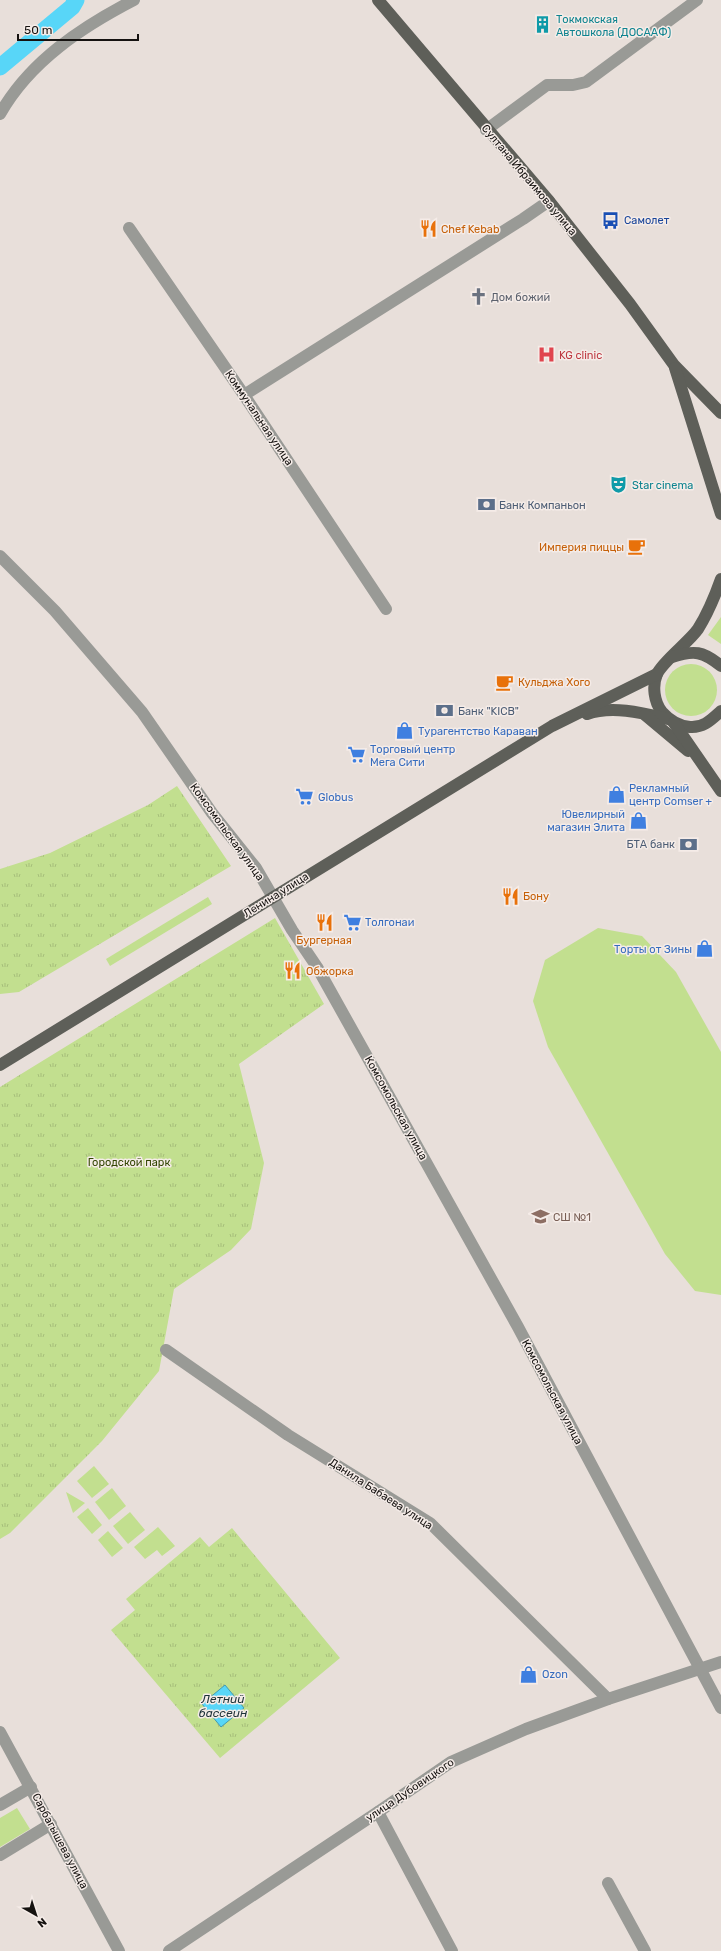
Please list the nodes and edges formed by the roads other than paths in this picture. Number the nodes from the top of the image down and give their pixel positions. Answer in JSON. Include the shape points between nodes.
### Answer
{"nodes":[{"id":1,"x":134,"y":0,"type":"edge"},
{"id":2,"x":378,"y":0,"type":"edge"},
{"id":3,"x":697,"y":0,"type":"edge"},
{"id":4,"x":0,"y":114,"type":"edge"},
{"id":5,"x":486,"y":130,"type":"junction"},
{"id":6,"x":549,"y":201,"type":"junction"},
{"id":7,"x":129,"y":228,"type":"dead end"},
{"id":8,"x":674,"y":365,"type":"junction"},
{"id":9,"x":244,"y":395,"type":"junction"},
{"id":10,"x":721,"y":413,"type":"edge"},
{"id":11,"x":721,"y":514,"type":"edge"},
{"id":12,"x":0,"y":556,"type":"edge"},
{"id":13,"x":721,"y":579,"type":"edge"},
{"id":14,"x":386,"y":609,"type":"dead end"},
{"id":15,"x":671,"y":658,"type":"junction"},
{"id":16,"x":721,"y":666,"type":"edge"},
{"id":17,"x":657,"y":674,"type":"junction"},
{"id":18,"x":721,"y":710,"type":"edge"},
{"id":19,"x":641,"y":712,"type":"junction"},
{"id":20,"x":671,"y":721,"type":"junction"},
{"id":21,"x":552,"y":726,"type":"junction"},
{"id":22,"x":701,"y":762,"type":"junction"},
{"id":23,"x":721,"y":791,"type":"edge"},
{"id":24,"x":272,"y":897,"type":"junction"},
{"id":25,"x":0,"y":1065,"type":"edge"},
{"id":26,"x":166,"y":1350,"type":"dead end"},
{"id":27,"x":721,"y":1662,"type":"edge"},
{"id":28,"x":701,"y":1669,"type":"junction"},
{"id":29,"x":608,"y":1699,"type":"junction"},
{"id":30,"x":721,"y":1708,"type":"edge"},
{"id":31,"x":0,"y":1732,"type":"edge"},
{"id":32,"x":31,"y":1787,"type":"junction"},
{"id":33,"x":0,"y":1805,"type":"edge"},
{"id":34,"x":378,"y":1812,"type":"junction"},
{"id":35,"x":51,"y":1824,"type":"junction"},
{"id":36,"x":0,"y":1855,"type":"edge"},
{"id":37,"x":608,"y":1883,"type":"dead end"},
{"id":38,"x":119,"y":1951,"type":"edge"},
{"id":39,"x":169,"y":1951,"type":"edge"},
{"id":40,"x":452,"y":1951,"type":"edge"},
{"id":41,"x":645,"y":1951,"type":"edge"}],
"edges":[{"from":1,"to":4,"type":"street","via":[[98,19],[55,50],[28,75],[6,102]]},
{"from":2,"to":5,"type":"main road","name":"Султана Ибраимова улица"},
{"from":3,"to":5,"type":"street","via":[[586,82],[547,85]]},
{"from":5,"to":6,"type":"main road","name":"Султана Ибраимова улица"},
{"from":6,"to":8,"type":"main road","name":"Султана Ибраимова улица"},
{"from":6,"to":9,"type":"street"},
{"from":7,"to":9,"type":"street","name":"Коммунальная улица"},
{"from":8,"to":10,"type":"main road"},
{"from":8,"to":11,"type":"main road"},
{"from":9,"to":14,"type":"street","name":"Коммунальная улица"},
{"from":12,"to":24,"type":"street","name":"Комсомольская улица","via":[[55,611],[142,712],[212,813],[256,868]]},
{"from":13,"to":15,"type":"main road","via":[[698,629]]},
{"from":15,"to":16,"type":"main road","via":[[689,652],[705,654]]},
{"from":15,"to":17,"type":"main road"},
{"from":17,"to":20,"type":"main road","via":[[654,694],[658,708]]},
{"from":17,"to":21,"type":"main road"},
{"from":18,"to":20,"type":"main road","via":[[708,723],[692,728]]},
{"from":19,"to":20,"type":"main road"},
{"from":19,"to":21,"type":"main road","via":[[597,710]]},
{"from":19,"to":22,"type":"main road"},
{"from":20,"to":22,"type":"main road"},
{"from":21,"to":24,"type":"main road","name":"Ленина улица"},
{"from":22,"to":23,"type":"main road"},
{"from":24,"to":25,"type":"main road","name":"Ленина улица"},
{"from":24,"to":28,"type":"street","name":"Комсомольская улица","via":[[317,967],[518,1327]]},
{"from":26,"to":29,"type":"street","name":"Данила Бабаева улица","via":[[288,1435],[430,1523]]},
{"from":27,"to":28,"type":"street","name":"улица Дубовицкого"},
{"from":28,"to":29,"type":"street","name":"улица Дубовицкого"},
{"from":28,"to":30,"type":"street","name":"Комсомольская улица"},
{"from":29,"to":34,"type":"street","name":"улица Дубовицкого","via":[[526,1729],[451,1762]]},
{"from":31,"to":32,"type":"street","name":"Сарбагышева улица"},
{"from":32,"to":33,"type":"street"},
{"from":32,"to":35,"type":"street","name":"Сарбагышева улица"},
{"from":34,"to":39,"type":"street","name":"улица Дубовицкого"},
{"from":34,"to":40,"type":"street"},
{"from":35,"to":36,"type":"street"},
{"from":35,"to":38,"type":"street","name":"Сарбагышева улица"},
{"from":37,"to":41,"type":"street"}]}
